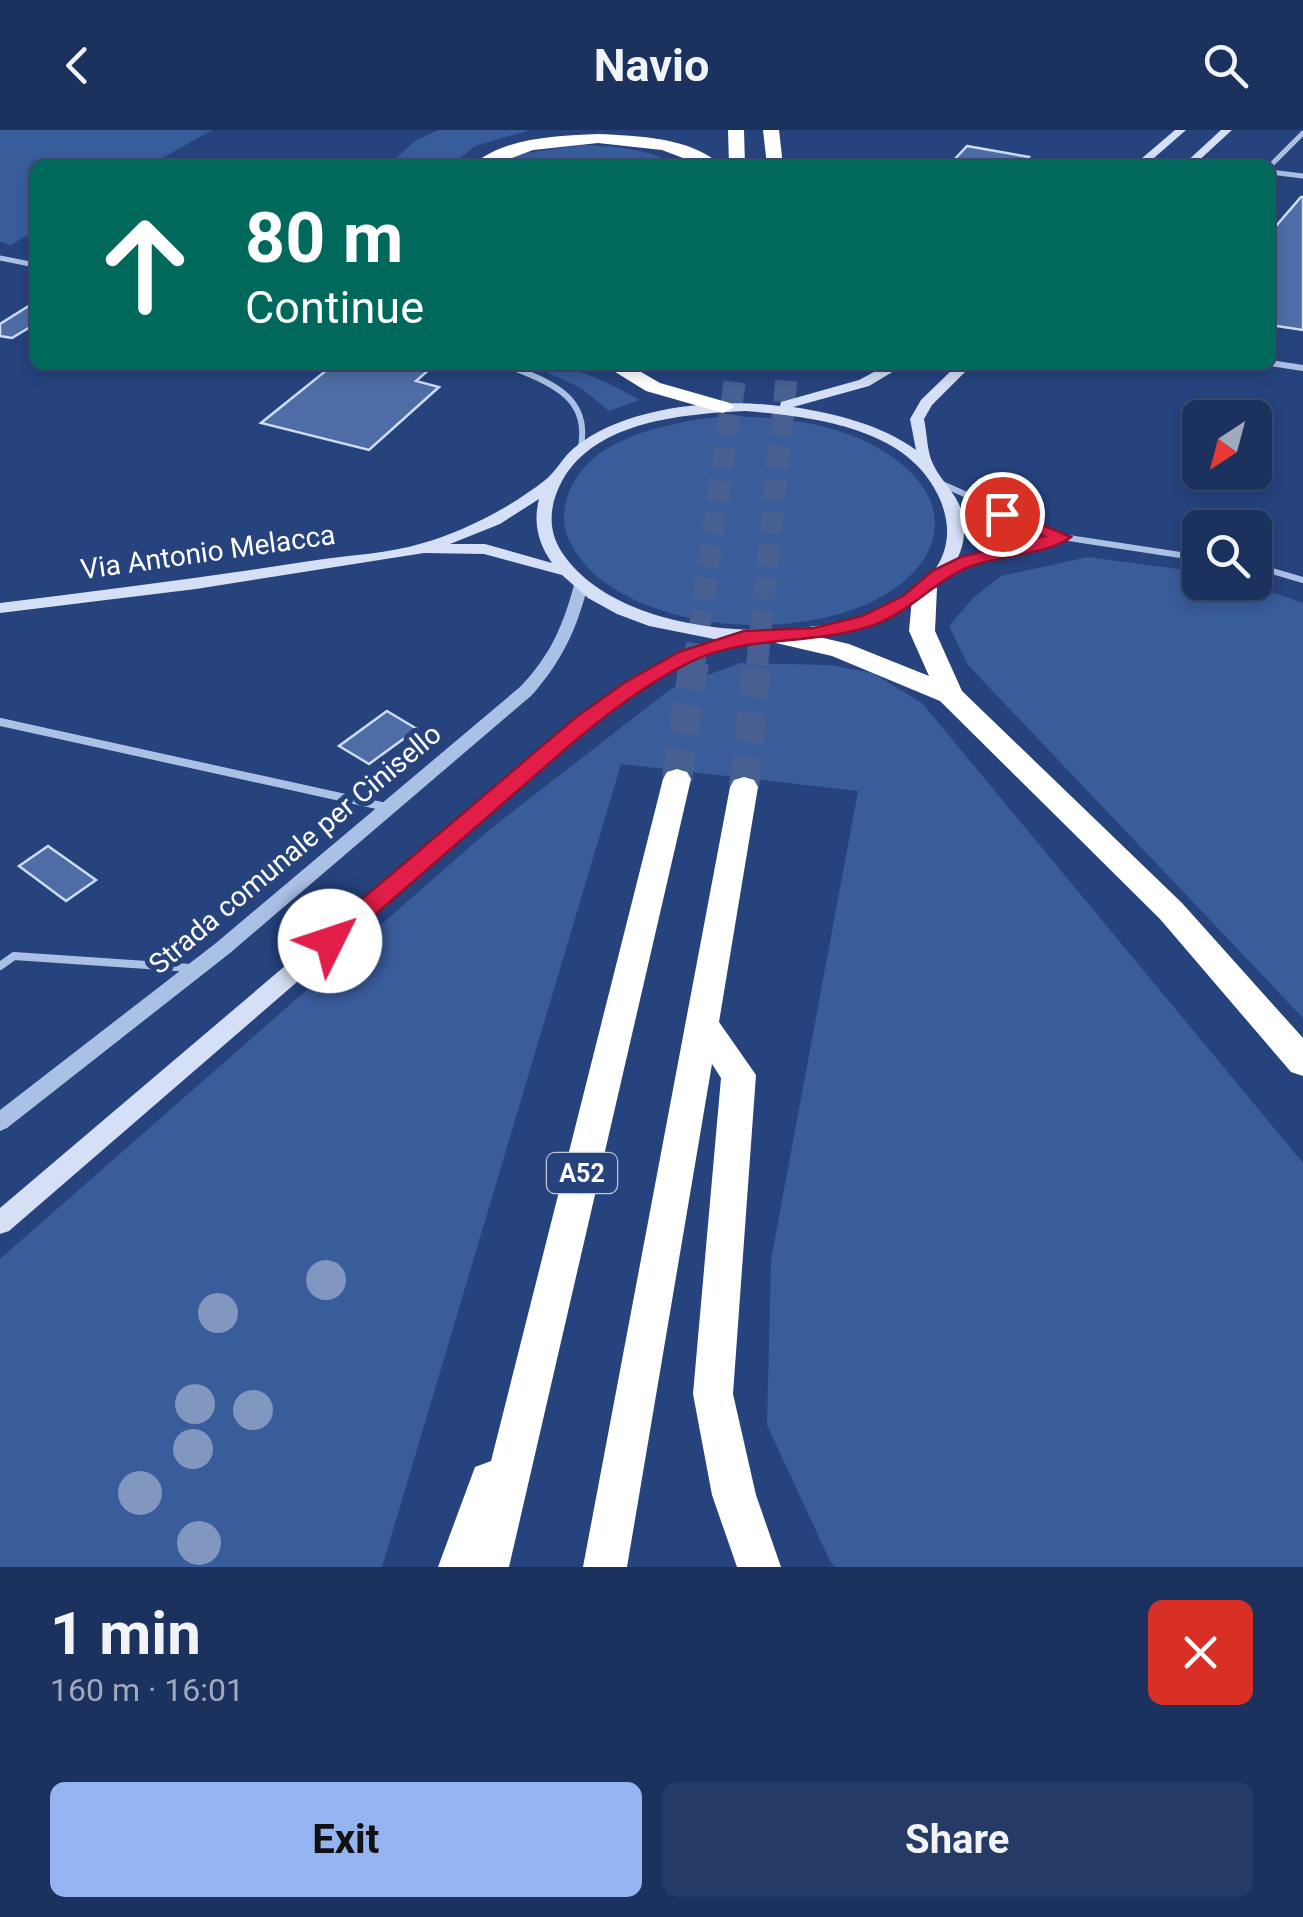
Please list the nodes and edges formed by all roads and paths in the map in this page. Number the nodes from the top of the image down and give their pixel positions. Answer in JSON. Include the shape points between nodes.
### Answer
{"nodes":[{"id":1,"x":736,"y":130,"type":"edge"},
{"id":2,"x":771,"y":130,"type":"edge"},
{"id":3,"x":1181,"y":130,"type":"edge"},
{"id":4,"x":1227,"y":130,"type":"edge"},
{"id":5,"x":1303,"y":133,"type":"edge"},
{"id":6,"x":493,"y":160,"type":"edge"},
{"id":7,"x":707,"y":160,"type":"edge"},
{"id":8,"x":737,"y":160,"type":"edge"},
{"id":9,"x":774,"y":160,"type":"edge"},
{"id":10,"x":1145,"y":160,"type":"edge"},
{"id":11,"x":1194,"y":160,"type":"edge"},
{"id":12,"x":1275,"y":164,"type":"edge"},
{"id":13,"x":1275,"y":170,"type":"edge"},
{"id":14,"x":1303,"y":176,"type":"edge"},
{"id":15,"x":0,"y":258,"type":"edge"},
{"id":16,"x":30,"y":265,"type":"edge"},
{"id":17,"x":1275,"y":363,"type":"edge"},
{"id":18,"x":1303,"y":368,"type":"edge"},
{"id":19,"x":518,"y":370,"type":"edge"},
{"id":20,"x":623,"y":370,"type":"edge"},
{"id":21,"x":886,"y":370,"type":"edge"},
{"id":22,"x":960,"y":370,"type":"edge"},
{"id":23,"x":722,"y":408,"type":"junction"},
{"id":24,"x":770,"y":408,"type":"junction"},
{"id":25,"x":580,"y":452,"type":"junction"},
{"id":26,"x":926,"y":467,"type":"junction"},
{"id":27,"x":552,"y":483,"type":"junction"},
{"id":28,"x":940,"y":483,"type":"junction"},
{"id":29,"x":1062,"y":537,"type":"junction"},
{"id":30,"x":424,"y":548,"type":"junction"},
{"id":31,"x":1182,"y":555,"type":"edge"},
{"id":32,"x":1272,"y":571,"type":"edge"},
{"id":33,"x":574,"y":578,"type":"junction"},
{"id":34,"x":1303,"y":580,"type":"edge"},
{"id":35,"x":932,"y":582,"type":"junction"},
{"id":36,"x":0,"y":608,"type":"edge"},
{"id":37,"x":744,"y":637,"type":"junction"},
{"id":38,"x":785,"y":637,"type":"junction"},
{"id":39,"x":950,"y":695,"type":"junction"},
{"id":40,"x":0,"y":722,"type":"edge"},
{"id":41,"x":676,"y":778,"type":"tunnel mouth"},
{"id":42,"x":744,"y":787,"type":"tunnel mouth"},
{"id":43,"x":391,"y":808,"type":"junction"},
{"id":44,"x":0,"y":953,"type":"edge"},
{"id":45,"x":14,"y":956,"type":"junction"},
{"id":46,"x":0,"y":966,"type":"edge"},
{"id":47,"x":195,"y":968,"type":"junction"},
{"id":48,"x":704,"y":1028,"type":"junction"},
{"id":49,"x":1303,"y":1062,"type":"edge"},
{"id":50,"x":0,"y":1122,"type":"edge"},
{"id":51,"x":0,"y":1223,"type":"edge"},
{"id":52,"x":545,"y":1328,"type":"junction"},
{"id":53,"x":460,"y":1567,"type":"edge"},
{"id":54,"x":487,"y":1567,"type":"edge"},
{"id":55,"x":605,"y":1567,"type":"edge"},
{"id":56,"x":759,"y":1567,"type":"edge"}],
"edges":[{"from":1,"to":8,"type":"highway"},
{"from":2,"to":9,"type":"highway"},
{"from":3,"to":10,"type":"main road"},
{"from":4,"to":11,"type":"main road"},
{"from":5,"to":12,"type":"lane"},
{"from":6,"to":7,"type":"highway","via":[[534,142],[606,134],[668,142]]},
{"from":13,"to":14,"type":"lane"},
{"from":15,"to":16,"type":"lane"},
{"from":17,"to":18,"type":"lane"},
{"from":19,"to":25,"type":"lane","via":[[573,402],[584,422]]},
{"from":20,"to":23,"type":"highway"},
{"from":21,"to":24,"type":"main road","via":[[833,394]]},
{"from":22,"to":26,"type":"main road","via":[[916,419]]},
{"from":23,"to":24,"type":"main road"},
{"from":23,"to":25,"type":"main road","via":[[631,425]]},
{"from":24,"to":26,"type":"main road","via":[[848,424]]},
{"from":25,"to":27,"type":"main road"},
{"from":26,"to":28,"type":"main road"},
{"from":27,"to":30,"type":"main road","name":"Via Antonio Melacca","via":[[494,521]]},
{"from":27,"to":33,"type":"main road","via":[[543,525],[552,551]]},
{"from":28,"to":29,"type":"lane"},
{"from":28,"to":35,"type":"main road","via":[[956,537]]},
{"from":29,"to":31,"type":"lane"},
{"from":29,"to":35,"type":"lane","via":[[1002,550]]},
{"from":30,"to":33,"type":"main road","name":"Via Antonio Melacca","via":[[485,549]]},
{"from":30,"to":36,"type":"main road","name":"Via Antonio Melacca"},
{"from":32,"to":34,"type":"lane"},
{"from":33,"to":37,"type":"main road","via":[[654,622]]},
{"from":33,"to":43,"type":"street","name":"Strada comunale per Cinisello","via":[[572,625],[554,662]]},
{"from":35,"to":38,"type":"main road","via":[[868,620]]},
{"from":35,"to":39,"type":"highway","via":[[922,631]]},
{"from":37,"to":38,"type":"main road"},
{"from":37,"to":51,"type":"main road","via":[[686,656],[582,723]]},
{"from":38,"to":39,"type":"highway","via":[[840,650]]},
{"from":39,"to":49,"type":"highway","via":[[1172,911]]},
{"from":40,"to":43,"type":"lane"},
{"from":41,"to":52,"type":"highway","number":"A52"},
{"from":42,"to":48,"type":"highway"},
{"from":43,"to":47,"type":"street","name":"Strada comunale per Cinisello"},
{"from":44,"to":45,"type":"lane"},
{"from":45,"to":46,"type":"lane"},
{"from":45,"to":47,"type":"lane"},
{"from":47,"to":50,"type":"street","name":"Strada comunale per Cinisello"},
{"from":48,"to":55,"type":"highway"},
{"from":48,"to":56,"type":"highway","via":[[739,1075],[713,1394],[734,1495]]},
{"from":52,"to":53,"type":"highway"},
{"from":52,"to":54,"type":"highway","number":"A52"}]}
